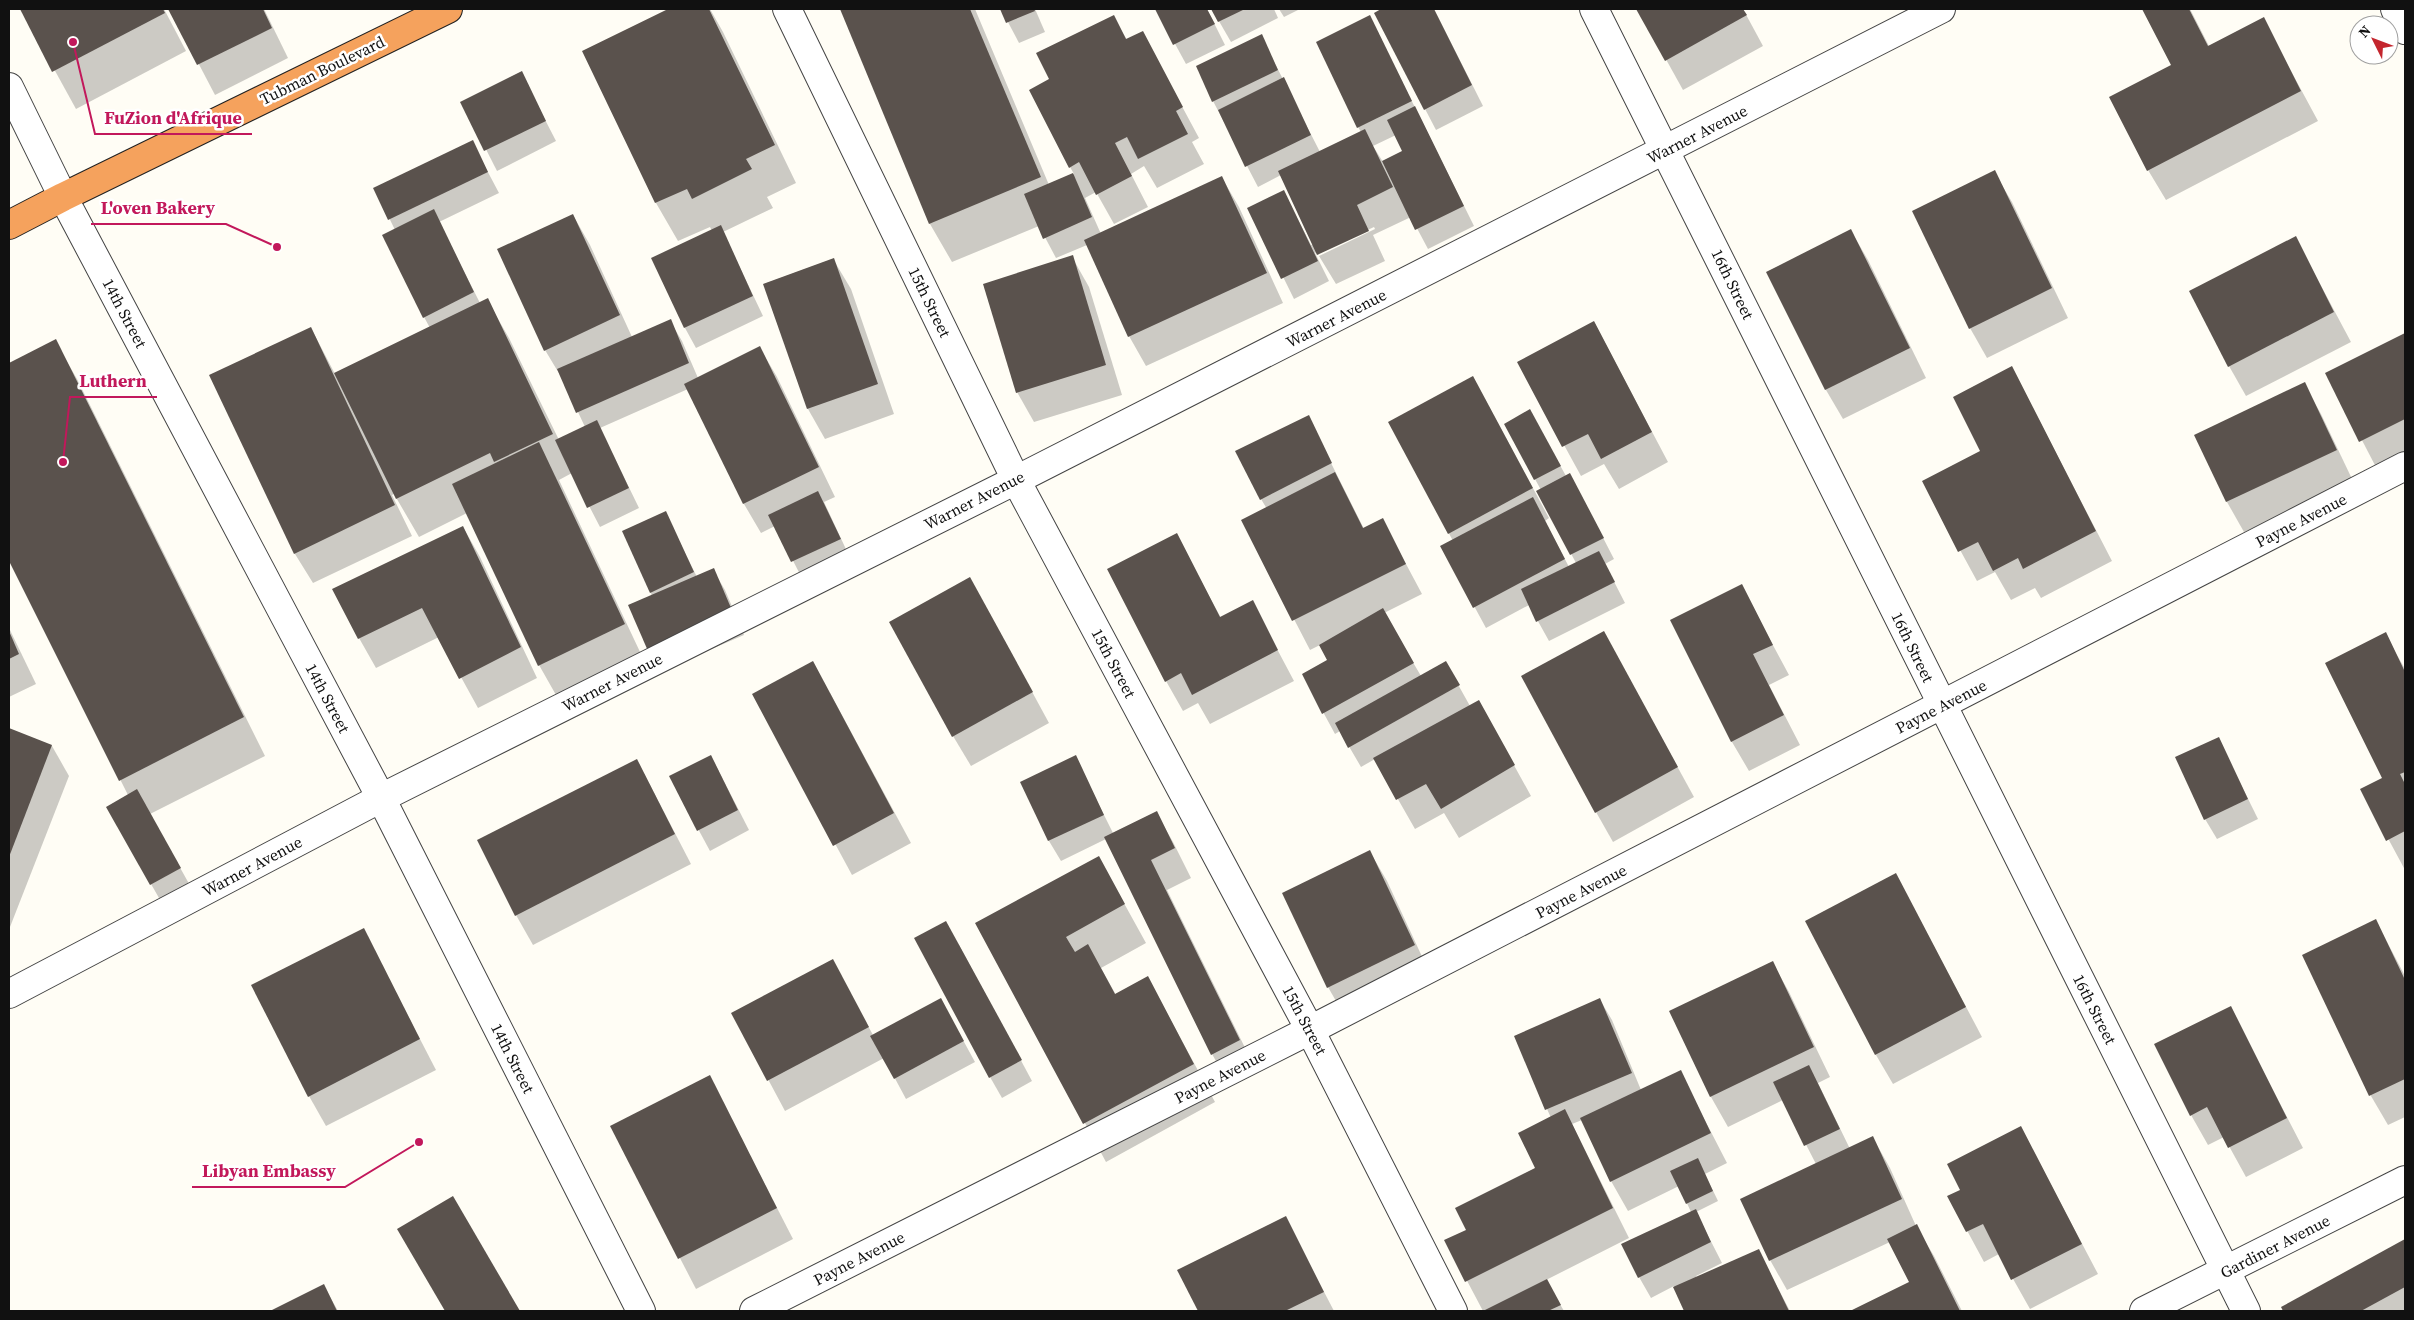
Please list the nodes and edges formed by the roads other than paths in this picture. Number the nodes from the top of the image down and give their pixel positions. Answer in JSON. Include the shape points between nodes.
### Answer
{"nodes":[{"id":1,"x":448,"y":9,"type":"edge"},
{"id":2,"x":787,"y":9,"type":"edge"},
{"id":3,"x":1594,"y":9,"type":"edge"},
{"id":4,"x":1941,"y":9,"type":"edge"},
{"id":5,"x":2395,"y":9,"type":"edge"},
{"id":6,"x":2405,"y":30,"type":"edge"},
{"id":7,"x":9,"y":87,"type":"edge"},
{"id":8,"x":1666,"y":150,"type":"junction"},
{"id":9,"x":63,"y":197,"type":"junction"},
{"id":10,"x":9,"y":225,"type":"edge"},
{"id":11,"x":2405,"y":466,"type":"edge"},
{"id":12,"x":1016,"y":480,"type":"junction"},
{"id":13,"x":1942,"y":705,"type":"junction"},
{"id":14,"x":381,"y":798,"type":"junction"},
{"id":15,"x":9,"y":994,"type":"edge"},
{"id":16,"x":1310,"y":1030,"type":"junction"},
{"id":17,"x":2405,"y":1180,"type":"edge"},
{"id":18,"x":2226,"y":1271,"type":"junction"},
{"id":19,"x":641,"y":1311,"type":"edge"},
{"id":20,"x":754,"y":1311,"type":"edge"},
{"id":21,"x":1453,"y":1311,"type":"edge"},
{"id":22,"x":2144,"y":1311,"type":"edge"},
{"id":23,"x":2246,"y":1311,"type":"edge"}],
"edges":[{"from":1,"to":9,"type":"highway","name":"Tubman Boulevard"},
{"from":2,"to":12,"type":"street","name":"15th Street"},
{"from":3,"to":8,"type":"street","name":"16th Street"},
{"from":4,"to":8,"type":"street","name":"Warner Avenue"},
{"from":5,"to":6,"type":"street"},
{"from":7,"to":9,"type":"street","name":"14th Street"},
{"from":8,"to":12,"type":"street","name":"Warner Avenue"},
{"from":8,"to":13,"type":"street","name":"16th Street"},
{"from":9,"to":10,"type":"highway","name":"Tubman Boulevard"},
{"from":9,"to":14,"type":"street","name":"14th Street"},
{"from":11,"to":13,"type":"street","name":"Payne Avenue"},
{"from":12,"to":14,"type":"street","name":"Warner Avenue"},
{"from":12,"to":16,"type":"street","name":"15th Street"},
{"from":13,"to":16,"type":"street","name":"Payne Avenue"},
{"from":13,"to":18,"type":"street","name":"16th Street"},
{"from":14,"to":15,"type":"street","name":"Warner Avenue"},
{"from":14,"to":19,"type":"street","name":"14th Street"},
{"from":16,"to":20,"type":"street","name":"Payne Avenue"},
{"from":16,"to":21,"type":"street","name":"15th Street"},
{"from":17,"to":18,"type":"street","name":"Gardiner Avenue"},
{"from":18,"to":22,"type":"street","name":"Gardiner Avenue"},
{"from":18,"to":23,"type":"street","name":"16th Street"}]}
